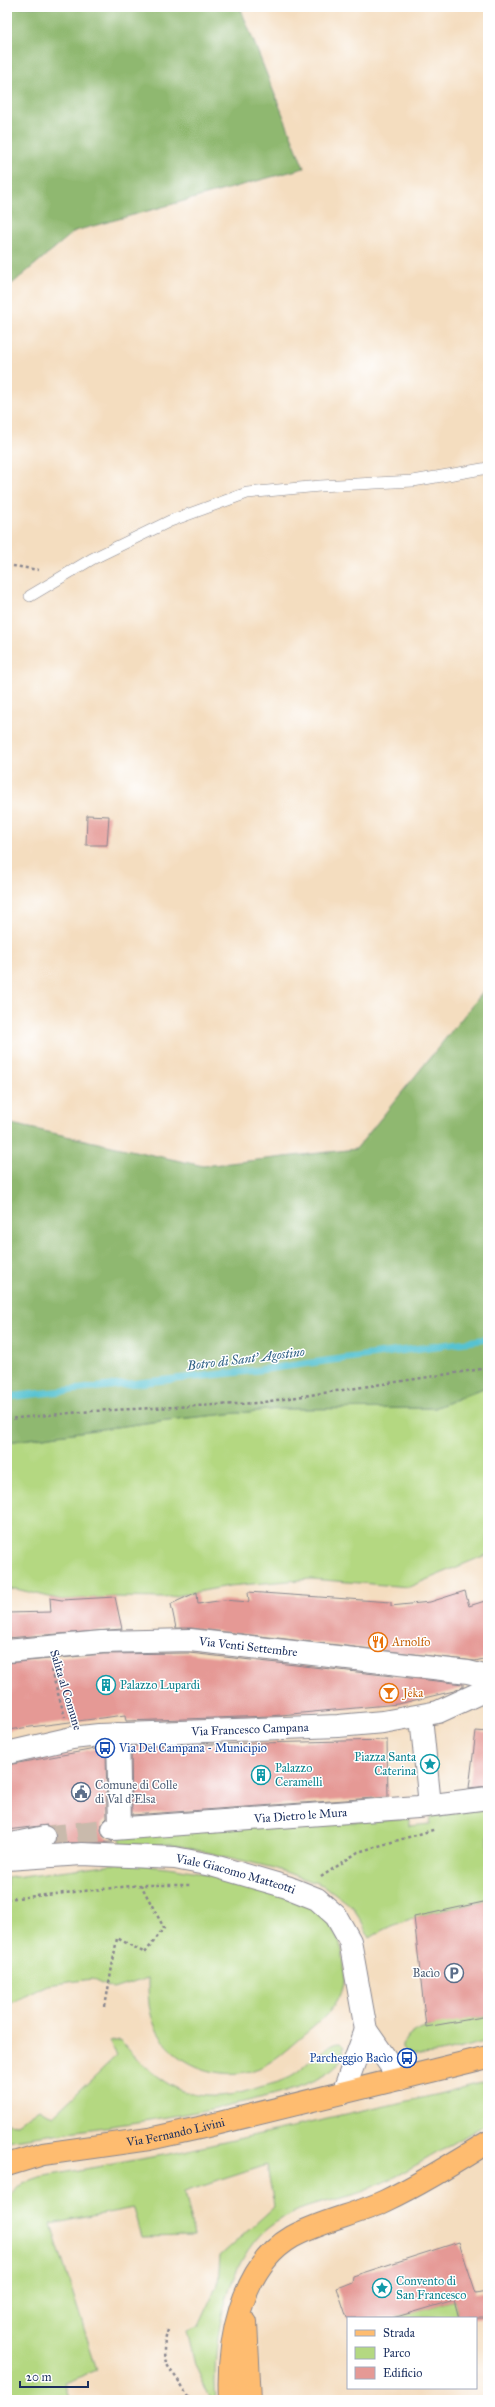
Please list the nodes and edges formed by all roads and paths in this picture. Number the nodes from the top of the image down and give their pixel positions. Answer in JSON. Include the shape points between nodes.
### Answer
{"nodes":[{"id":1,"x":488,"y":468,"type":"edge"},
{"id":2,"x":7,"y":565,"type":"edge"},
{"id":3,"x":64,"y":574,"type":"junction"},
{"id":4,"x":30,"y":596,"type":"dead end"},
{"id":5,"x":488,"y":1368,"type":"edge"},
{"id":6,"x":7,"y":1419,"type":"edge"},
{"id":7,"x":44,"y":1646,"type":"junction"},
{"id":8,"x":7,"y":1651,"type":"edge"},
{"id":9,"x":481,"y":1672,"type":"edge"},
{"id":10,"x":488,"y":1688,"type":"edge"},
{"id":11,"x":421,"y":1717,"type":"junction"},
{"id":12,"x":118,"y":1734,"type":"junction"},
{"id":13,"x":72,"y":1738,"type":"junction"},
{"id":14,"x":7,"y":1753,"type":"edge"},
{"id":15,"x":488,"y":1798,"type":"edge"},
{"id":16,"x":430,"y":1805,"type":"junction"},
{"id":17,"x":442,"y":1827,"type":"dead end"},
{"id":18,"x":44,"y":1837,"type":"tunnel mouth"},
{"id":19,"x":7,"y":1845,"type":"edge"},
{"id":20,"x":7,"y":1859,"type":"edge"},
{"id":21,"x":141,"y":1885,"type":"junction"},
{"id":22,"x":191,"y":1885,"type":"dead end"},
{"id":23,"x":307,"y":1894,"type":"junction"},
{"id":24,"x":7,"y":1899,"type":"edge"},
{"id":25,"x":105,"y":2007,"type":"dead end"},
{"id":26,"x":366,"y":2030,"type":"junction"},
{"id":27,"x":488,"y":2057,"type":"edge"},
{"id":28,"x":400,"y":2079,"type":"junction"},
{"id":29,"x":343,"y":2093,"type":"junction"},
{"id":30,"x":488,"y":2142,"type":"edge"},
{"id":31,"x":7,"y":2165,"type":"edge"},
{"id":32,"x":246,"y":2298,"type":"junction"},
{"id":33,"x":168,"y":2330,"type":"dead end"},
{"id":34,"x":189,"y":2400,"type":"edge"},
{"id":35,"x":230,"y":2400,"type":"edge"},
{"id":36,"x":250,"y":2400,"type":"edge"}],
"edges":[{"from":1,"to":3,"type":"lane","via":[[413,481],[247,493],[170,521]]},
{"from":2,"to":3,"type":"path"},
{"from":3,"to":4,"type":"lane"},
{"from":5,"to":6,"type":"path","via":[[257,1403],[99,1411]]},
{"from":7,"to":8,"type":"street","name":"Via Venti Settembre"},
{"from":7,"to":9,"type":"street","name":"Via Venti Settembre","via":[[137,1640],[190,1640]]},
{"from":7,"to":13,"type":"path","name":"Salita al Comune"},
{"from":10,"to":11,"type":"street","name":"Via Francesco Campana","via":[[438,1712]]},
{"from":11,"to":12,"type":"street","name":"Via Francesco Campana","via":[[338,1726]]},
{"from":11,"to":16,"type":"street"},
{"from":12,"to":13,"type":"street","name":"Via Francesco Campana"},
{"from":12,"to":16,"type":"street","name":"Via Dietro le Mura","via":[[116,1829]]},
{"from":13,"to":14,"type":"street","name":"Via Francesco Campana"},
{"from":15,"to":16,"type":"street","name":"Via Dietro le Mura"},
{"from":17,"to":23,"type":"path","via":[[358,1852],[323,1873]]},
{"from":18,"to":19,"type":"street"},
{"from":20,"to":23,"type":"street","name":"Viale Giacomo Matteotti","via":[[82,1854],[159,1856],[201,1863]]},
{"from":21,"to":22,"type":"path"},
{"from":21,"to":24,"type":"path"},
{"from":21,"to":25,"type":"path","via":[[164,1928],[144,1953],[117,1938]]},
{"from":23,"to":26,"type":"street","name":"Viale Giacomo Matteotti","via":[[325,1904],[336,1916],[350,1941]]},
{"from":26,"to":28,"type":"street","name":"Viale Giacomo Matteotti"},
{"from":26,"to":29,"type":"street","name":"Viale Giacomo Matteotti"},
{"from":27,"to":28,"type":"main road"},
{"from":28,"to":29,"type":"main road","name":"Via Fernando Livini"},
{"from":29,"to":31,"type":"main road","name":"Via Fernando Livini","via":[[149,2139],[43,2154]]},
{"from":30,"to":32,"type":"main road","via":[[398,2194],[290,2238],[258,2268],[249,2283]]},
{"from":32,"to":35,"type":"main road","via":[[233,2343]]},
{"from":32,"to":36,"type":"main road"},
{"from":33,"to":34,"type":"path","via":[[164,2359]]}]}
